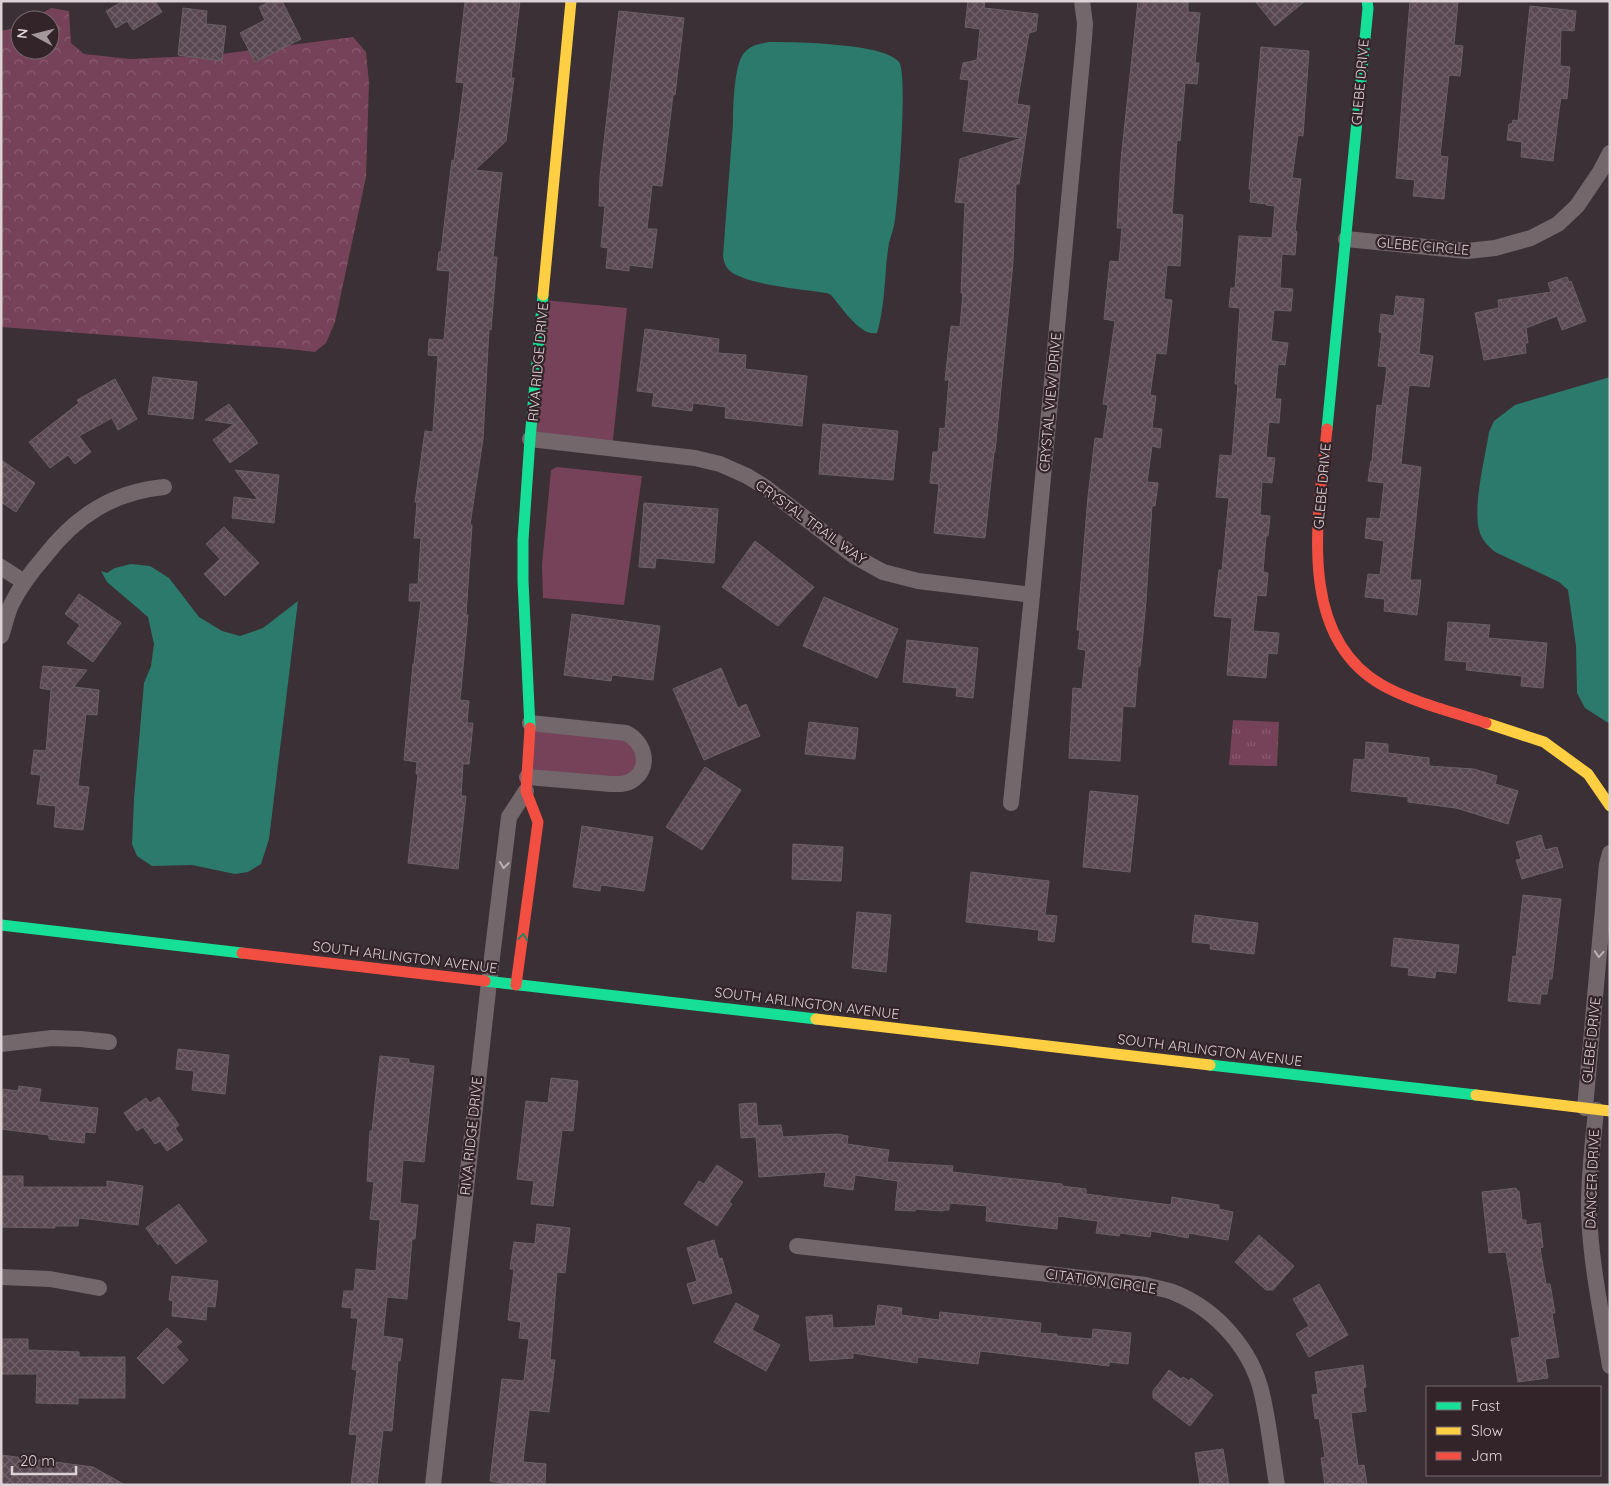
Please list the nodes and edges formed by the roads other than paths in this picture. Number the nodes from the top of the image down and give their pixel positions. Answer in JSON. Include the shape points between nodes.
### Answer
{"nodes":[{"id":1,"x":571,"y":1,"type":"edge"},
{"id":2,"x":1082,"y":1,"type":"edge"},
{"id":3,"x":1367,"y":1,"type":"edge"},
{"id":4,"x":1610,"y":153,"type":"edge"},
{"id":5,"x":1346,"y":239,"type":"junction"},
{"id":6,"x":530,"y":440,"type":"junction"},
{"id":7,"x":164,"y":487,"type":"dead end"},
{"id":8,"x":1,"y":568,"type":"edge"},
{"id":9,"x":24,"y":582,"type":"junction"},
{"id":10,"x":1032,"y":595,"type":"junction"},
{"id":11,"x":1,"y":636,"type":"edge"},
{"id":12,"x":530,"y":723,"type":"junction"},
{"id":13,"x":526,"y":784,"type":"junction"},
{"id":14,"x":1011,"y":803,"type":"dead end"},
{"id":15,"x":1610,"y":806,"type":"edge"},
{"id":16,"x":1610,"y":853,"type":"edge"},
{"id":17,"x":1,"y":926,"type":"edge"},
{"id":18,"x":488,"y":982,"type":"junction"},
{"id":19,"x":516,"y":985,"type":"junction"},
{"id":20,"x":109,"y":1042,"type":"dead end"},
{"id":21,"x":1,"y":1044,"type":"edge"},
{"id":22,"x":1597,"y":1110,"type":"edge"},
{"id":23,"x":797,"y":1246,"type":"dead end"},
{"id":24,"x":1,"y":1277,"type":"edge"},
{"id":25,"x":99,"y":1288,"type":"dead end"},
{"id":26,"x":1610,"y":1366,"type":"edge"},
{"id":27,"x":433,"y":1485,"type":"edge"},
{"id":28,"x":1277,"y":1485,"type":"edge"}],
"edges":[{"from":1,"to":6,"type":"street","name":"RIVA RIDGE DRIVE"},
{"from":2,"to":10,"type":"street","name":"CRYSTAL VIEW DRIVE","via":[[1084,39]]},
{"from":3,"to":5,"type":"street","name":"GLEBE DRIVE"},
{"from":4,"to":5,"type":"street","name":"GLEBE CIRCLE","via":[[1577,206],[1558,224],[1531,238],[1467,251]]},
{"from":5,"to":15,"type":"street","name":"GLEBE DRIVE","via":[[1318,523],[1320,585],[1339,643],[1356,667],[1382,685],[1409,698],[1544,742],[1588,774]]},
{"from":6,"to":10,"type":"street","name":"CRYSTAL TRAIL WAY","via":[[695,458],[720,464],[765,487],[854,556],[882,572],[918,581]]},
{"from":6,"to":12,"type":"street","name":"RIVA RIDGE DRIVE","via":[[523,581]]},
{"from":7,"to":9,"type":"street","via":[[113,500],[82,517],[55,543]]},
{"from":8,"to":9,"type":"street"},
{"from":9,"to":11,"type":"street","via":[[11,605]]},
{"from":10,"to":14,"type":"street","name":"CRYSTAL VIEW DRIVE"},
{"from":12,"to":13,"type":"street","name":"RIVA RIDGE DRIVE"},
{"from":12,"to":13,"type":"street","via":[[626,733],[642,747],[644,762],[629,783]]},
{"from":13,"to":18,"type":"street","name":"RIVA RIDGE DRIVE","one_way":true,"via":[[510,817]]},
{"from":19,"to":13,"type":"street","name":"RIVA RIDGE DRIVE","one_way":true,"via":[[538,822]]},
{"from":16,"to":22,"type":"street","name":"GLEBE DRIVE","one_way":true},
{"from":17,"to":18,"type":"street","name":"SOUTH ARLINGTON AVENUE"},
{"from":18,"to":19,"type":"street","name":"SOUTH ARLINGTON AVENUE"},
{"from":18,"to":27,"type":"street","name":"RIVA RIDGE DRIVE"},
{"from":19,"to":22,"type":"street","name":"SOUTH ARLINGTON AVENUE"},
{"from":20,"to":21,"type":"street","via":[[62,1038]]},
{"from":22,"to":26,"type":"street","name":"DANCER DRIVE","via":[[1589,1186],[1590,1237]]},
{"from":23,"to":28,"type":"street","name":"CITATION CIRCLE","via":[[1146,1285],[1175,1293],[1209,1312],[1230,1332],[1252,1365],[1262,1392]]},
{"from":24,"to":25,"type":"street","via":[[50,1278]]}]}
